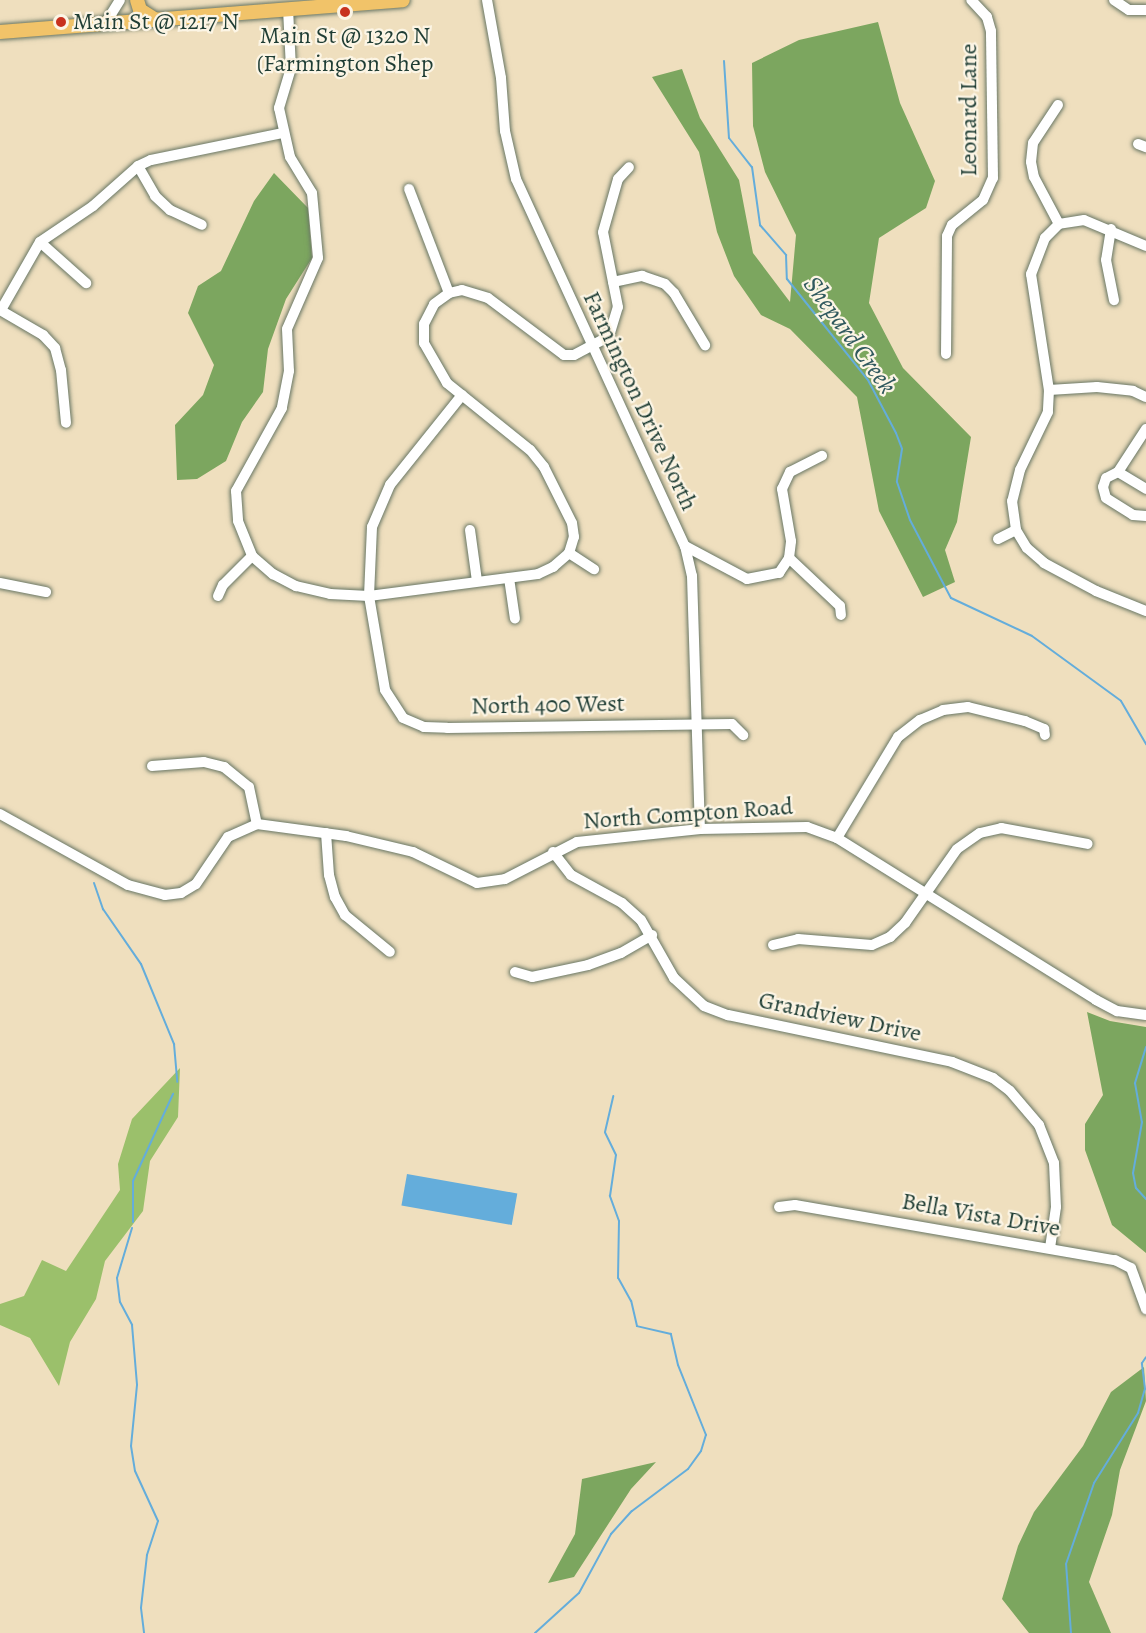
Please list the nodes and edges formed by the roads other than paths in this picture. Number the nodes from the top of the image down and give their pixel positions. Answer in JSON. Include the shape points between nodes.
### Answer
{"nodes":[{"id":1,"x":120,"y":0,"type":"edge"},
{"id":2,"x":136,"y":0,"type":"edge"},
{"id":3,"x":403,"y":0,"type":"edge"},
{"id":4,"x":487,"y":0,"type":"edge"},
{"id":5,"x":971,"y":0,"type":"edge"},
{"id":6,"x":1114,"y":0,"type":"edge"},
{"id":7,"x":357,"y":2,"type":"edge"},
{"id":8,"x":288,"y":9,"type":"junction"},
{"id":9,"x":1146,"y":10,"type":"edge"},
{"id":10,"x":156,"y":20,"type":"junction"},
{"id":11,"x":105,"y":24,"type":"junction"},
{"id":12,"x":0,"y":32,"type":"edge"},
{"id":13,"x":1058,"y":105,"type":"dead end"},
{"id":14,"x":283,"y":133,"type":"junction"},
{"id":15,"x":138,"y":166,"type":"junction"},
{"id":16,"x":629,"y":167,"type":"dead end"},
{"id":17,"x":409,"y":189,"type":"dead end"},
{"id":18,"x":1059,"y":224,"type":"junction"},
{"id":19,"x":202,"y":225,"type":"dead end"},
{"id":20,"x":1112,"y":229,"type":"junction"},
{"id":21,"x":40,"y":242,"type":"junction"},
{"id":22,"x":1146,"y":246,"type":"edge"},
{"id":23,"x":614,"y":282,"type":"junction"},
{"id":24,"x":86,"y":283,"type":"dead end"},
{"id":25,"x":448,"y":293,"type":"junction"},
{"id":26,"x":1114,"y":300,"type":"dead end"},
{"id":27,"x":0,"y":310,"type":"edge"},
{"id":28,"x":705,"y":345,"type":"dead end"},
{"id":29,"x":591,"y":347,"type":"junction"},
{"id":30,"x":946,"y":354,"type":"dead end"},
{"id":31,"x":1049,"y":390,"type":"junction"},
{"id":32,"x":462,"y":395,"type":"junction"},
{"id":33,"x":1146,"y":397,"type":"edge"},
{"id":34,"x":66,"y":423,"type":"dead end"},
{"id":35,"x":1146,"y":429,"type":"edge"},
{"id":36,"x":822,"y":456,"type":"dead end"},
{"id":37,"x":1118,"y":472,"type":"junction"},
{"id":38,"x":1146,"y":489,"type":"edge"},
{"id":39,"x":1146,"y":516,"type":"edge"},
{"id":40,"x":471,"y":530,"type":"dead end"},
{"id":41,"x":1016,"y":530,"type":"junction"},
{"id":42,"x":998,"y":538,"type":"dead end"},
{"id":43,"x":685,"y":546,"type":"junction"},
{"id":44,"x":569,"y":553,"type":"junction"},
{"id":45,"x":252,"y":556,"type":"junction"},
{"id":46,"x":789,"y":558,"type":"junction"},
{"id":47,"x":594,"y":569,"type":"dead end"},
{"id":48,"x":509,"y":578,"type":"junction"},
{"id":49,"x":477,"y":581,"type":"junction"},
{"id":50,"x":0,"y":583,"type":"edge"},
{"id":51,"x":46,"y":592,"type":"dead end"},
{"id":52,"x":218,"y":596,"type":"dead end"},
{"id":53,"x":369,"y":596,"type":"junction"},
{"id":54,"x":1146,"y":611,"type":"edge"},
{"id":55,"x":841,"y":615,"type":"dead end"},
{"id":56,"x":515,"y":619,"type":"dead end"},
{"id":57,"x":696,"y":723,"type":"junction"},
{"id":58,"x":743,"y":735,"type":"dead end"},
{"id":59,"x":1045,"y":735,"type":"dead end"},
{"id":60,"x":152,"y":766,"type":"dead end"},
{"id":61,"x":0,"y":814,"type":"edge"},
{"id":62,"x":257,"y":824,"type":"junction"},
{"id":63,"x":700,"y":830,"type":"junction"},
{"id":64,"x":326,"y":833,"type":"junction"},
{"id":65,"x":837,"y":838,"type":"junction"},
{"id":66,"x":1088,"y":844,"type":"dead end"},
{"id":67,"x":553,"y":852,"type":"junction"},
{"id":68,"x":924,"y":892,"type":"junction"},
{"id":69,"x":652,"y":935,"type":"junction"},
{"id":70,"x":773,"y":945,"type":"dead end"},
{"id":71,"x":390,"y":952,"type":"dead end"},
{"id":72,"x":515,"y":972,"type":"dead end"},
{"id":73,"x":1146,"y":1015,"type":"edge"},
{"id":74,"x":779,"y":1207,"type":"dead end"},
{"id":75,"x":1050,"y":1248,"type":"junction"},
{"id":76,"x":1146,"y":1309,"type":"edge"}],
"edges":[{"from":1,"to":11,"type":"street"},
{"from":2,"to":10,"type":"main road","via":[[140,10]]},
{"from":3,"to":7,"type":"main road"},
{"from":4,"to":29,"type":"street","name":"Farmington Drive North","via":[[501,78],[505,131],[516,179]]},
{"from":5,"to":30,"type":"street","name":"Leonard Lane","via":[[987,17],[991,31],[993,178],[983,200],[952,225],[947,236]]},
{"from":6,"to":9,"type":"street","via":[[1129,10]]},
{"from":7,"to":8,"type":"main road"},
{"from":8,"to":10,"type":"main road"},
{"from":8,"to":14,"type":"street","via":[[291,68],[279,108]]},
{"from":10,"to":11,"type":"main road"},
{"from":11,"to":12,"type":"main road"},
{"from":13,"to":18,"type":"street","via":[[1033,143],[1031,162],[1034,177]]},
{"from":14,"to":15,"type":"street"},
{"from":14,"to":45,"type":"street","via":[[290,157],[312,193],[318,258],[287,329],[289,371],[282,408],[236,490],[238,521]]},
{"from":15,"to":19,"type":"street","via":[[155,196],[170,210]]},
{"from":15,"to":21,"type":"street","via":[[93,206]]},
{"from":16,"to":23,"type":"street","via":[[618,179],[603,232]]},
{"from":17,"to":25,"type":"street"},
{"from":18,"to":20,"type":"street","via":[[1084,220]]},
{"from":18,"to":31,"type":"street","via":[[1045,238],[1031,274]]},
{"from":20,"to":22,"type":"street"},
{"from":20,"to":26,"type":"street","via":[[1106,260]]},
{"from":21,"to":24,"type":"street"},
{"from":21,"to":27,"type":"street"},
{"from":23,"to":28,"type":"street","via":[[642,276],[665,285],[674,293]]},
{"from":23,"to":29,"type":"street","via":[[618,307],[615,322],[609,336]]},
{"from":25,"to":29,"type":"street","via":[[475,292],[488,298],[564,355]]},
{"from":25,"to":32,"type":"street","via":[[434,304],[424,324],[424,343],[447,383]]},
{"from":27,"to":34,"type":"street","via":[[43,335],[55,348]]},
{"from":29,"to":43,"type":"street","name":"Farmington Drive North"},
{"from":31,"to":33,"type":"street","via":[[1097,387],[1133,391]]},
{"from":31,"to":41,"type":"street","via":[[1048,412],[1020,470],[1012,501]]},
{"from":32,"to":44,"type":"street","via":[[530,450],[544,467],[572,523],[574,537]]},
{"from":32,"to":53,"type":"street","via":[[380,503],[368,555]]},
{"from":35,"to":37,"type":"street"},
{"from":36,"to":46,"type":"street","via":[[790,472],[782,489],[791,541]]},
{"from":37,"to":38,"type":"street"},
{"from":37,"to":39,"type":"street","via":[[1106,478],[1106,498],[1132,515]]},
{"from":40,"to":49,"type":"street"},
{"from":41,"to":42,"type":"street"},
{"from":41,"to":54,"type":"street","via":[[1027,548],[1044,563],[1096,591]]},
{"from":43,"to":46,"type":"street","via":[[747,579],[779,573]]},
{"from":43,"to":57,"type":"street","name":"Farmington Drive North","via":[[692,576]]},
{"from":44,"to":47,"type":"street"},
{"from":44,"to":48,"type":"street","via":[[546,571]]},
{"from":45,"to":52,"type":"street"},
{"from":45,"to":53,"type":"street","via":[[273,574],[296,586],[330,594]]},
{"from":46,"to":55,"type":"street","via":[[840,606]]},
{"from":48,"to":49,"type":"street"},
{"from":48,"to":56,"type":"street"},
{"from":49,"to":53,"type":"street"},
{"from":50,"to":51,"type":"street"},
{"from":53,"to":57,"type":"street","name":"North 400 West","via":[[385,690],[403,718],[424,727]]},
{"from":57,"to":58,"type":"street","name":"North 400 West","via":[[732,724]]},
{"from":57,"to":63,"type":"street","name":"Farmington Drive North"},
{"from":59,"to":65,"type":"street","via":[[1044,729],[1025,721],[968,707],[943,710],[920,720],[898,737]]},
{"from":60,"to":62,"type":"street","via":[[204,762],[224,767],[249,787]]},
{"from":61,"to":62,"type":"street","via":[[153,895],[181,893],[196,884],[228,837]]},
{"from":62,"to":64,"type":"street","name":"North Compton Road"},
{"from":63,"to":65,"type":"street","name":"North Compton Road","via":[[791,826]]},
{"from":63,"to":67,"type":"street","name":"North Compton Road","via":[[577,842]]},
{"from":64,"to":67,"type":"street","name":"North Compton Road","via":[[413,852],[477,883],[506,879]]},
{"from":64,"to":71,"type":"street","via":[[335,897],[345,915]]},
{"from":65,"to":68,"type":"street","name":"North Compton Road"},
{"from":66,"to":68,"type":"street","via":[[1001,828],[980,833],[957,849]]},
{"from":67,"to":69,"type":"street","name":"Grandview Drive","via":[[571,874],[622,903]]},
{"from":68,"to":70,"type":"street","via":[[905,923],[891,937],[872,945],[798,939]]},
{"from":68,"to":73,"type":"street","name":"North Compton Road","via":[[1096,1000],[1117,1011]]},
{"from":69,"to":72,"type":"street","via":[[588,966],[532,977]]},
{"from":69,"to":75,"type":"street","name":"Grandview Drive","via":[[674,978],[704,1006],[728,1015],[952,1062],[993,1078],[1010,1091],[1039,1125],[1054,1163],[1056,1206]]},
{"from":74,"to":75,"type":"street","name":"Bella Vista Drive","via":[[795,1205]]},
{"from":75,"to":76,"type":"street","name":"Bella Vista Drive","via":[[1115,1260],[1131,1268]]}]}
